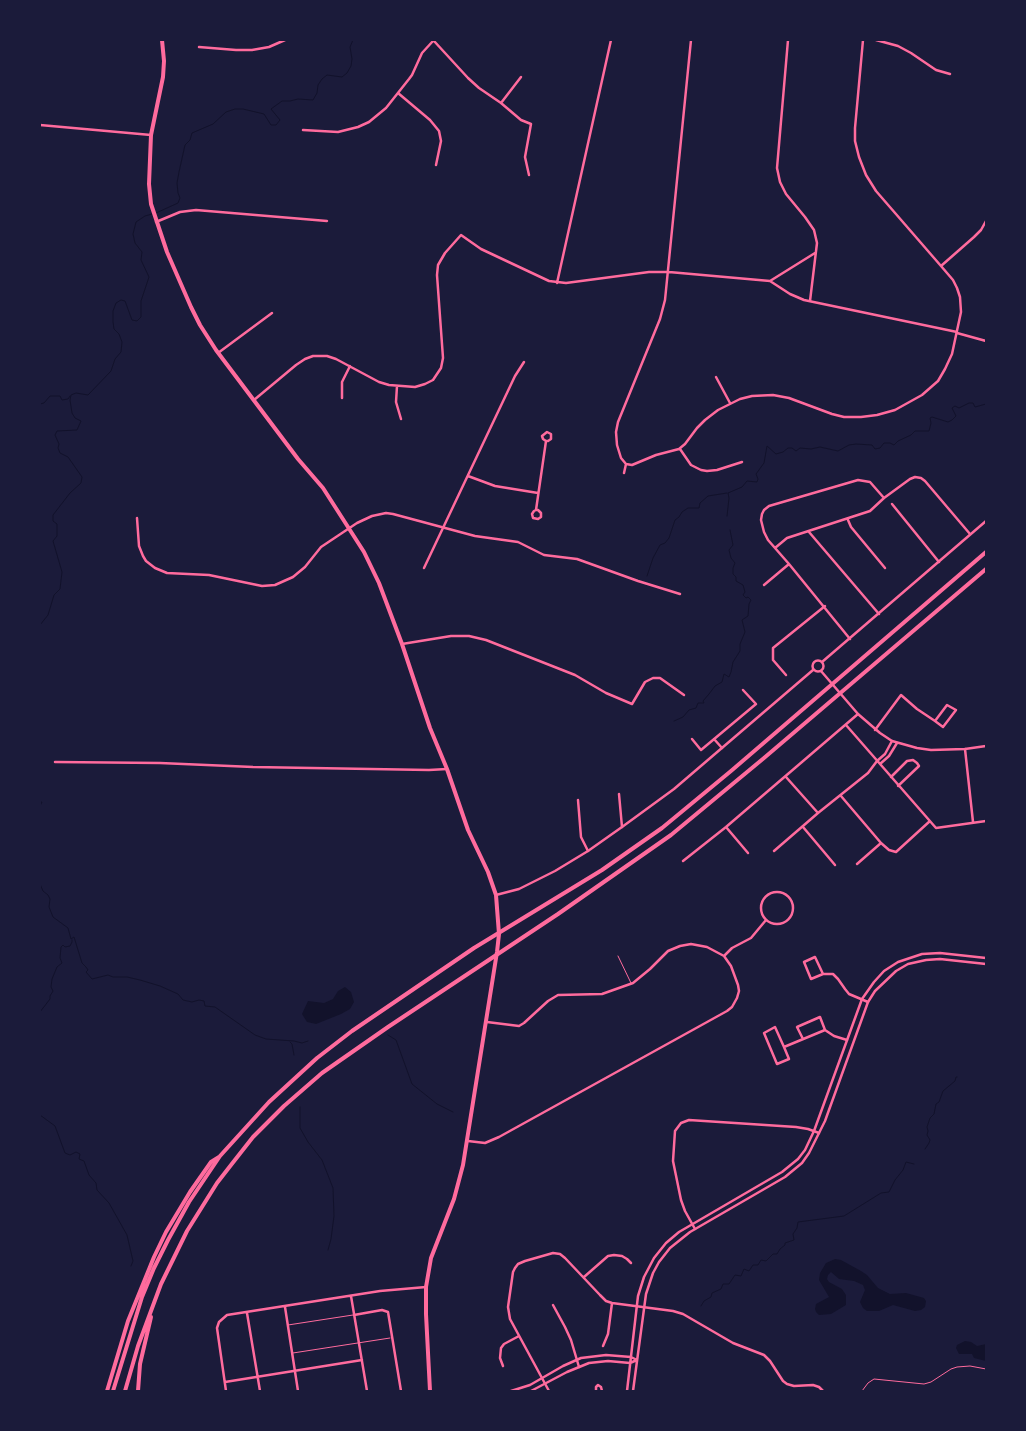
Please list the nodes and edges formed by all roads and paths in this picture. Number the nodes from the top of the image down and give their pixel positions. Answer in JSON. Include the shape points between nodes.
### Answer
{"nodes":[{"id":1,"x":162,"y":40,"type":"edge"},
{"id":2,"x":284,"y":40,"type":"edge"},
{"id":3,"x":434,"y":40,"type":"edge"},
{"id":4,"x":611,"y":40,"type":"edge"},
{"id":5,"x":691,"y":40,"type":"edge"},
{"id":6,"x":788,"y":40,"type":"edge"},
{"id":7,"x":863,"y":40,"type":"edge"},
{"id":8,"x":876,"y":40,"type":"edge"},
{"id":9,"x":199,"y":47,"type":"dead end"},
{"id":10,"x":950,"y":74,"type":"dead end"},
{"id":11,"x":521,"y":77,"type":"dead end"},
{"id":12,"x":398,"y":93,"type":"junction"},
{"id":13,"x":501,"y":103,"type":"junction"},
{"id":14,"x":40,"y":126,"type":"edge"},
{"id":15,"x":303,"y":130,"type":"dead end"},
{"id":16,"x":151,"y":135,"type":"junction"},
{"id":17,"x":436,"y":166,"type":"dead end"},
{"id":18,"x":529,"y":175,"type":"dead end"},
{"id":19,"x":327,"y":221,"type":"dead end"},
{"id":20,"x":986,"y":221,"type":"edge"},
{"id":21,"x":156,"y":222,"type":"junction"},
{"id":22,"x":815,"y":253,"type":"junction"},
{"id":23,"x":941,"y":266,"type":"junction"},
{"id":24,"x":669,"y":272,"type":"junction"},
{"id":25,"x":770,"y":281,"type":"junction"},
{"id":26,"x":557,"y":283,"type":"junction"},
{"id":27,"x":810,"y":301,"type":"junction"},
{"id":28,"x":272,"y":313,"type":"dead end"},
{"id":29,"x":957,"y":333,"type":"junction"},
{"id":30,"x":986,"y":341,"type":"edge"},
{"id":31,"x":218,"y":353,"type":"junction"},
{"id":32,"x":524,"y":362,"type":"dead end"},
{"id":33,"x":350,"y":366,"type":"junction"},
{"id":34,"x":716,"y":377,"type":"dead end"},
{"id":35,"x":397,"y":386,"type":"junction"},
{"id":36,"x":342,"y":398,"type":"dead end"},
{"id":37,"x":254,"y":400,"type":"junction"},
{"id":38,"x":730,"y":403,"type":"junction"},
{"id":39,"x":401,"y":419,"type":"dead end"},
{"id":40,"x":546,"y":442,"type":"dead end"},
{"id":41,"x":680,"y":449,"type":"junction"},
{"id":42,"x":742,"y":462,"type":"dead end"},
{"id":43,"x":626,"y":464,"type":"junction"},
{"id":44,"x":624,"y":473,"type":"dead end"},
{"id":45,"x":468,"y":476,"type":"junction"},
{"id":46,"x":538,"y":493,"type":"junction"},
{"id":47,"x":884,"y":498,"type":"junction"},
{"id":48,"x":892,"y":504,"type":"dead end"},
{"id":49,"x":536,"y":510,"type":"dead end"},
{"id":50,"x":137,"y":518,"type":"dead end"},
{"id":51,"x":848,"y":519,"type":"junction"},
{"id":52,"x":986,"y":521,"type":"edge"},
{"id":53,"x":349,"y":528,"type":"junction"},
{"id":54,"x":443,"y":528,"type":"junction"},
{"id":55,"x":809,"y":532,"type":"junction"},
{"id":56,"x":970,"y":534,"type":"junction"},
{"id":57,"x":776,"y":548,"type":"junction"},
{"id":58,"x":986,"y":552,"type":"edge"},
{"id":59,"x":939,"y":562,"type":"junction"},
{"id":60,"x":790,"y":564,"type":"junction"},
{"id":61,"x":424,"y":568,"type":"dead end"},
{"id":62,"x":885,"y":568,"type":"dead end"},
{"id":63,"x":986,"y":569,"type":"edge"},
{"id":64,"x":764,"y":585,"type":"dead end"},
{"id":65,"x":680,"y":594,"type":"dead end"},
{"id":66,"x":825,"y":606,"type":"junction"},
{"id":67,"x":879,"y":614,"type":"junction"},
{"id":68,"x":850,"y":638,"type":"junction"},
{"id":69,"x":402,"y":644,"type":"junction"},
{"id":70,"x":822,"y":662,"type":"junction"},
{"id":71,"x":814,"y":670,"type":"junction"},
{"id":72,"x":821,"y":671,"type":"junction"},
{"id":73,"x":786,"y":675,"type":"dead end"},
{"id":74,"x":743,"y":690,"type":"dead end"},
{"id":75,"x":684,"y":695,"type":"dead end"},
{"id":76,"x":858,"y":714,"type":"junction"},
{"id":77,"x":935,"y":721,"type":"junction"},
{"id":78,"x":846,"y":725,"type":"junction"},
{"id":79,"x":875,"y":730,"type":"junction"},
{"id":80,"x":692,"y":739,"type":"dead end"},
{"id":81,"x":714,"y":739,"type":"junction"},
{"id":82,"x":892,"y":741,"type":"junction"},
{"id":83,"x":897,"y":743,"type":"junction"},
{"id":84,"x":986,"y":746,"type":"edge"},
{"id":85,"x":722,"y":748,"type":"junction"},
{"id":86,"x":965,"y":749,"type":"junction"},
{"id":87,"x":877,"y":761,"type":"junction"},
{"id":88,"x":55,"y":762,"type":"dead end"},
{"id":89,"x":880,"y":764,"type":"junction"},
{"id":90,"x":874,"y":767,"type":"junction"},
{"id":91,"x":447,"y":769,"type":"junction"},
{"id":92,"x":786,"y":777,"type":"junction"},
{"id":93,"x":890,"y":777,"type":"junction"},
{"id":94,"x":898,"y":786,"type":"junction"},
{"id":95,"x":618,"y":794,"type":"dead end"},
{"id":96,"x":841,"y":796,"type":"junction"},
{"id":97,"x":578,"y":800,"type":"dead end"},
{"id":98,"x":818,"y":813,"type":"junction"},
{"id":99,"x":930,"y":821,"type":"junction"},
{"id":100,"x":986,"y":821,"type":"edge"},
{"id":101,"x":973,"y":823,"type":"junction"},
{"id":102,"x":622,"y":827,"type":"junction"},
{"id":103,"x":726,"y":827,"type":"junction"},
{"id":104,"x":803,"y":827,"type":"junction"},
{"id":105,"x":881,"y":843,"type":"junction"},
{"id":106,"x":588,"y":851,"type":"junction"},
{"id":107,"x":774,"y":852,"type":"dead end"},
{"id":108,"x":748,"y":853,"type":"dead end"},
{"id":109,"x":683,"y":861,"type":"dead end"},
{"id":110,"x":856,"y":864,"type":"dead end"},
{"id":111,"x":835,"y":865,"type":"dead end"},
{"id":112,"x":496,"y":895,"type":"junction"},
{"id":113,"x":766,"y":920,"type":"junction"},
{"id":114,"x":618,"y":956,"type":"dead end"},
{"id":115,"x":724,"y":956,"type":"junction"},
{"id":116,"x":986,"y":958,"type":"edge"},
{"id":117,"x":986,"y":964,"type":"edge"},
{"id":118,"x":823,"y":974,"type":"junction"},
{"id":119,"x":632,"y":984,"type":"junction"},
{"id":120,"x":862,"y":999,"type":"junction"},
{"id":121,"x":868,"y":1002,"type":"junction"},
{"id":122,"x":487,"y":1022,"type":"junction"},
{"id":123,"x":825,"y":1030,"type":"junction"},
{"id":124,"x":802,"y":1040,"type":"junction"},
{"id":125,"x":848,"y":1040,"type":"junction"},
{"id":126,"x":784,"y":1047,"type":"junction"},
{"id":127,"x":814,"y":1131,"type":"junction"},
{"id":128,"x":819,"y":1133,"type":"junction"},
{"id":129,"x":468,"y":1141,"type":"junction"},
{"id":130,"x":220,"y":1156,"type":"junction"},
{"id":131,"x":692,"y":1223,"type":"junction"},
{"id":132,"x":695,"y":1229,"type":"junction"},
{"id":133,"x":631,"y":1263,"type":"dead end"},
{"id":134,"x":584,"y":1277,"type":"junction"},
{"id":135,"x":426,"y":1287,"type":"junction"},
{"id":136,"x":351,"y":1296,"type":"junction"},
{"id":137,"x":156,"y":1298,"type":"junction"},
{"id":138,"x":612,"y":1303,"type":"junction"},
{"id":139,"x":553,"y":1305,"type":"dead end"},
{"id":140,"x":637,"y":1306,"type":"junction"},
{"id":141,"x":284,"y":1307,"type":"junction"},
{"id":142,"x":644,"y":1307,"type":"junction"},
{"id":143,"x":247,"y":1313,"type":"junction"},
{"id":144,"x":354,"y":1315,"type":"junction"},
{"id":145,"x":288,"y":1325,"type":"junction"},
{"id":146,"x":519,"y":1336,"type":"junction"},
{"id":147,"x":393,"y":1338,"type":"junction"},
{"id":148,"x":359,"y":1343,"type":"junction"},
{"id":149,"x":603,"y":1346,"type":"dead end"},
{"id":150,"x":292,"y":1354,"type":"junction"},
{"id":151,"x":631,"y":1356,"type":"junction"},
{"id":152,"x":362,"y":1360,"type":"junction"},
{"id":153,"x":576,"y":1360,"type":"junction"},
{"id":154,"x":637,"y":1360,"type":"junction"},
{"id":155,"x":630,"y":1363,"type":"junction"},
{"id":156,"x":503,"y":1366,"type":"dead end"},
{"id":157,"x":578,"y":1367,"type":"junction"},
{"id":158,"x":986,"y":1369,"type":"edge"},
{"id":159,"x":295,"y":1370,"type":"junction"},
{"id":160,"x":258,"y":1377,"type":"junction"},
{"id":161,"x":542,"y":1378,"type":"junction"},
{"id":162,"x":225,"y":1382,"type":"junction"},
{"id":163,"x":545,"y":1384,"type":"junction"},
{"id":164,"x":107,"y":1391,"type":"edge"},
{"id":165,"x":113,"y":1391,"type":"edge"},
{"id":166,"x":126,"y":1391,"type":"edge"},
{"id":167,"x":138,"y":1391,"type":"edge"},
{"id":168,"x":226,"y":1391,"type":"edge"},
{"id":169,"x":260,"y":1391,"type":"edge"},
{"id":170,"x":298,"y":1391,"type":"edge"},
{"id":171,"x":367,"y":1391,"type":"edge"},
{"id":172,"x":401,"y":1391,"type":"edge"},
{"id":173,"x":430,"y":1391,"type":"edge"},
{"id":174,"x":512,"y":1391,"type":"edge"},
{"id":175,"x":531,"y":1391,"type":"edge"},
{"id":176,"x":549,"y":1391,"type":"edge"},
{"id":177,"x":596,"y":1391,"type":"edge"},
{"id":178,"x":602,"y":1391,"type":"edge"},
{"id":179,"x":627,"y":1391,"type":"edge"},
{"id":180,"x":633,"y":1391,"type":"edge"},
{"id":181,"x":824,"y":1391,"type":"edge"},
{"id":182,"x":862,"y":1391,"type":"edge"}],
"edges":[{"from":1,"to":16,"type":"main road","via":[[164,61]]},
{"from":2,"to":9,"type":"street","via":[[252,50]]},
{"from":3,"to":12,"type":"street","via":[[422,53],[412,75]]},
{"from":3,"to":13,"type":"street","via":[[468,78]]},
{"from":4,"to":26,"type":"street"},
{"from":5,"to":24,"type":"street"},
{"from":6,"to":22,"type":"street","via":[[778,176],[786,194],[814,230]]},
{"from":7,"to":23,"type":"street","via":[[855,128],[859,158],[876,190]]},
{"from":8,"to":10,"type":"street","via":[[898,46],[936,70]]},
{"from":11,"to":13,"type":"street"},
{"from":12,"to":15,"type":"street","via":[[377,116],[358,127],[338,132]]},
{"from":12,"to":17,"type":"street","via":[[439,130],[441,141]]},
{"from":13,"to":18,"type":"street","via":[[530,124],[525,157]]},
{"from":14,"to":16,"type":"street"},
{"from":16,"to":21,"type":"main road","via":[[149,184]]},
{"from":19,"to":21,"type":"street","via":[[196,210],[180,212]]},
{"from":20,"to":23,"type":"street","via":[[974,237]]},
{"from":21,"to":31,"type":"main road","via":[[191,307]]},
{"from":22,"to":25,"type":"street"},
{"from":22,"to":27,"type":"street"},
{"from":23,"to":29,"type":"street","via":[[953,280],[960,297]]},
{"from":24,"to":25,"type":"street"},
{"from":24,"to":26,"type":"street"},
{"from":24,"to":43,"type":"street","via":[[660,319],[618,422],[617,445]]},
{"from":25,"to":27,"type":"street","via":[[790,294]]},
{"from":26,"to":35,"type":"street","via":[[481,249],[461,235],[444,253],[438,265],[441,368],[433,380],[425,384]]},
{"from":27,"to":29,"type":"street"},
{"from":28,"to":31,"type":"street"},
{"from":29,"to":30,"type":"street"},
{"from":29,"to":38,"type":"street","via":[[952,354],[938,381],[922,395],[894,410],[861,417],[844,416],[773,395],[752,396]]},
{"from":31,"to":37,"type":"main road"},
{"from":32,"to":45,"type":"street"},
{"from":33,"to":35,"type":"street","via":[[379,382]]},
{"from":33,"to":36,"type":"street","via":[[342,382]]},
{"from":33,"to":37,"type":"street","via":[[326,356],[305,359]]},
{"from":34,"to":38,"type":"street"},
{"from":35,"to":39,"type":"street","via":[[396,402]]},
{"from":37,"to":53,"type":"main road","via":[[323,488]]},
{"from":38,"to":41,"type":"street","via":[[705,420]]},
{"from":40,"to":46,"type":"street"},
{"from":41,"to":42,"type":"street","via":[[691,465],[700,470],[717,470]]},
{"from":41,"to":43,"type":"street","via":[[632,465]]},
{"from":43,"to":44,"type":"street"},
{"from":45,"to":46,"type":"street","via":[[495,486]]},
{"from":45,"to":54,"type":"street"},
{"from":46,"to":49,"type":"street"},
{"from":47,"to":51,"type":"street","via":[[874,509]]},
{"from":47,"to":56,"type":"street","via":[[910,479],[921,478]]},
{"from":47,"to":57,"type":"street","via":[[870,482],[858,480],[769,506],[761,520],[768,540]]},
{"from":48,"to":59,"type":"street"},
{"from":50,"to":53,"type":"street","via":[[141,551],[155,568],[167,573],[208,575],[262,586],[275,585],[293,577],[321,547]]},
{"from":51,"to":55,"type":"street"},
{"from":51,"to":62,"type":"street"},
{"from":52,"to":56,"type":"street"},
{"from":53,"to":54,"type":"street","via":[[372,516],[386,514]]},
{"from":53,"to":69,"type":"main road","via":[[379,583]]},
{"from":54,"to":61,"type":"street"},
{"from":54,"to":65,"type":"street","via":[[518,542],[544,555],[577,559]]},
{"from":55,"to":57,"type":"street","via":[[787,538]]},
{"from":55,"to":67,"type":"street"},
{"from":56,"to":59,"type":"street"},
{"from":57,"to":60,"type":"street"},
{"from":58,"to":130,"type":"main road","via":[[662,828],[602,870],[474,948],[317,1058],[269,1102]]},
{"from":59,"to":67,"type":"street"},
{"from":60,"to":64,"type":"street"},
{"from":60,"to":66,"type":"street"},
{"from":63,"to":137,"type":"main road","via":[[671,835],[315,1078],[253,1137],[217,1183],[187,1231]]},
{"from":66,"to":68,"type":"street"},
{"from":66,"to":73,"type":"street","via":[[774,648],[773,660]]},
{"from":67,"to":68,"type":"street"},
{"from":68,"to":70,"type":"street"},
{"from":69,"to":75,"type":"street","via":[[469,636],[575,675],[632,704],[646,682],[653,678],[660,678]]},
{"from":69,"to":91,"type":"main road"},
{"from":70,"to":71,"type":"street","via":[[815,662]]},
{"from":70,"to":72,"type":"street"},
{"from":71,"to":72,"type":"street"},
{"from":71,"to":85,"type":"street"},
{"from":72,"to":76,"type":"street"},
{"from":74,"to":81,"type":"street","via":[[756,704]]},
{"from":76,"to":78,"type":"street"},
{"from":76,"to":79,"type":"street"},
{"from":77,"to":77,"type":"street","via":[[943,727],[956,710],[947,705]]},
{"from":77,"to":79,"type":"street","via":[[901,695]]},
{"from":78,"to":87,"type":"street"},
{"from":78,"to":92,"type":"street"},
{"from":79,"to":82,"type":"street"},
{"from":80,"to":81,"type":"street","via":[[701,750]]},
{"from":81,"to":85,"type":"street"},
{"from":82,"to":83,"type":"street"},
{"from":82,"to":87,"type":"street"},
{"from":83,"to":86,"type":"street","via":[[931,750]]},
{"from":83,"to":89,"type":"street"},
{"from":84,"to":86,"type":"street"},
{"from":85,"to":102,"type":"street"},
{"from":86,"to":101,"type":"street"},
{"from":87,"to":89,"type":"street"},
{"from":87,"to":90,"type":"street"},
{"from":88,"to":91,"type":"street"},
{"from":89,"to":90,"type":"street"},
{"from":89,"to":93,"type":"street"},
{"from":90,"to":96,"type":"street"},
{"from":91,"to":112,"type":"main road","via":[[468,830]]},
{"from":92,"to":98,"type":"street"},
{"from":92,"to":103,"type":"street"},
{"from":93,"to":94,"type":"street"},
{"from":93,"to":94,"type":"street","via":[[907,761],[917,763],[919,766]]},
{"from":94,"to":99,"type":"street"},
{"from":95,"to":102,"type":"street"},
{"from":96,"to":98,"type":"street"},
{"from":96,"to":105,"type":"street"},
{"from":97,"to":106,"type":"street","via":[[581,837]]},
{"from":98,"to":104,"type":"street"},
{"from":99,"to":101,"type":"street","via":[[936,828]]},
{"from":99,"to":105,"type":"street","via":[[896,852]]},
{"from":100,"to":101,"type":"street"},
{"from":102,"to":106,"type":"street"},
{"from":103,"to":108,"type":"street"},
{"from":103,"to":109,"type":"street"},
{"from":104,"to":107,"type":"street"},
{"from":104,"to":111,"type":"street"},
{"from":105,"to":110,"type":"street"},
{"from":106,"to":112,"type":"street","via":[[538,880]]},
{"from":112,"to":122,"type":"main road","via":[[499,934]]},
{"from":113,"to":113,"type":"street","via":[[781,924],[792,916],[794,908],[789,896],[774,891],[764,898],[761,907]]},
{"from":113,"to":115,"type":"street","via":[[751,938]]},
{"from":114,"to":119,"type":"lane"},
{"from":115,"to":119,"type":"street","via":[[702,945],[680,946],[668,951]]},
{"from":115,"to":129,"type":"street","via":[[736,978],[739,992],[727,1011],[499,1137],[485,1143]]},
{"from":116,"to":120,"type":"street","via":[[940,952],[911,957],[884,971]]},
{"from":117,"to":121,"type":"street","via":[[940,959],[908,964],[889,976]]},
{"from":118,"to":118,"type":"street","via":[[811,979],[804,962],[815,957]]},
{"from":118,"to":120,"type":"street","via":[[836,976],[844,989]]},
{"from":119,"to":122,"type":"street","via":[[602,994],[558,995],[519,1026]]},
{"from":120,"to":121,"type":"street"},
{"from":120,"to":125,"type":"street"},
{"from":121,"to":128,"type":"street"},
{"from":122,"to":129,"type":"main road"},
{"from":123,"to":124,"type":"street"},
{"from":123,"to":124,"type":"street","via":[[820,1017],[797,1027]]},
{"from":123,"to":125,"type":"street"},
{"from":124,"to":126,"type":"street"},
{"from":125,"to":127,"type":"street"},
{"from":126,"to":126,"type":"street","via":[[775,1028],[764,1033],[777,1064],[789,1059]]},
{"from":127,"to":128,"type":"street"},
{"from":127,"to":131,"type":"street","via":[[798,1159],[782,1172]]},
{"from":127,"to":131,"type":"street","via":[[689,1120],[681,1123],[675,1131],[674,1160],[681,1200]]},
{"from":128,"to":132,"type":"street","via":[[810,1153],[785,1177]]},
{"from":129,"to":135,"type":"main road","via":[[461,1177],[432,1258]]},
{"from":130,"to":164,"type":"main road","via":[[211,1162],[166,1232],[128,1321]]},
{"from":130,"to":165,"type":"main road","via":[[189,1202],[154,1268]]},
{"from":131,"to":132,"type":"street"},
{"from":131,"to":140,"type":"street","via":[[673,1237],[654,1258],[644,1277]]},
{"from":132,"to":142,"type":"street","via":[[677,1241],[659,1262],[650,1279]]},
{"from":133,"to":134,"type":"street","via":[[622,1256],[608,1256]]},
{"from":134,"to":138,"type":"street"},
{"from":134,"to":146,"type":"street","via":[[557,1254],[542,1255],[518,1264],[513,1272],[508,1307]]},
{"from":135,"to":136,"type":"street"},
{"from":135,"to":173,"type":"main road"},
{"from":136,"to":141,"type":"street"},
{"from":136,"to":144,"type":"street"},
{"from":137,"to":166,"type":"main road"},
{"from":137,"to":167,"type":"main road","via":[[140,1364]]},
{"from":138,"to":140,"type":"street"},
{"from":138,"to":149,"type":"street"},
{"from":139,"to":153,"type":"street","via":[[566,1327]]},
{"from":140,"to":142,"type":"street"},
{"from":140,"to":151,"type":"street"},
{"from":141,"to":143,"type":"street"},
{"from":141,"to":145,"type":"street"},
{"from":142,"to":154,"type":"street"},
{"from":142,"to":181,"type":"street","via":[[689,1317],[733,1343],[764,1356],[787,1384],[813,1385]]},
{"from":143,"to":160,"type":"street"},
{"from":143,"to":162,"type":"street","via":[[227,1316],[217,1327]]},
{"from":144,"to":145,"type":"lane"},
{"from":144,"to":147,"type":"street","via":[[386,1310]]},
{"from":144,"to":148,"type":"street"},
{"from":145,"to":150,"type":"street"},
{"from":146,"to":156,"type":"street","via":[[501,1348]]},
{"from":146,"to":161,"type":"street"},
{"from":147,"to":148,"type":"lane"},
{"from":147,"to":172,"type":"street"},
{"from":148,"to":150,"type":"lane"},
{"from":148,"to":152,"type":"street"},
{"from":150,"to":159,"type":"street"},
{"from":151,"to":153,"type":"street","via":[[606,1354]]},
{"from":151,"to":154,"type":"street"},
{"from":151,"to":155,"type":"street"},
{"from":152,"to":159,"type":"street"},
{"from":152,"to":171,"type":"street"},
{"from":153,"to":157,"type":"street"},
{"from":153,"to":161,"type":"street"},
{"from":154,"to":155,"type":"street"},
{"from":154,"to":180,"type":"street"},
{"from":155,"to":157,"type":"street","via":[[608,1361]]},
{"from":155,"to":179,"type":"street"},
{"from":157,"to":163,"type":"street"},
{"from":158,"to":182,"type":"lane","via":[[957,1367],[924,1384],[874,1379]]},
{"from":159,"to":160,"type":"street"},
{"from":159,"to":170,"type":"street"},
{"from":160,"to":162,"type":"street"},
{"from":160,"to":169,"type":"street"},
{"from":161,"to":163,"type":"street"},
{"from":161,"to":174,"type":"street"},
{"from":162,"to":168,"type":"street"},
{"from":163,"to":175,"type":"street"},
{"from":163,"to":176,"type":"street"},
{"from":177,"to":178,"type":"street","via":[[598,1385]]}]}
